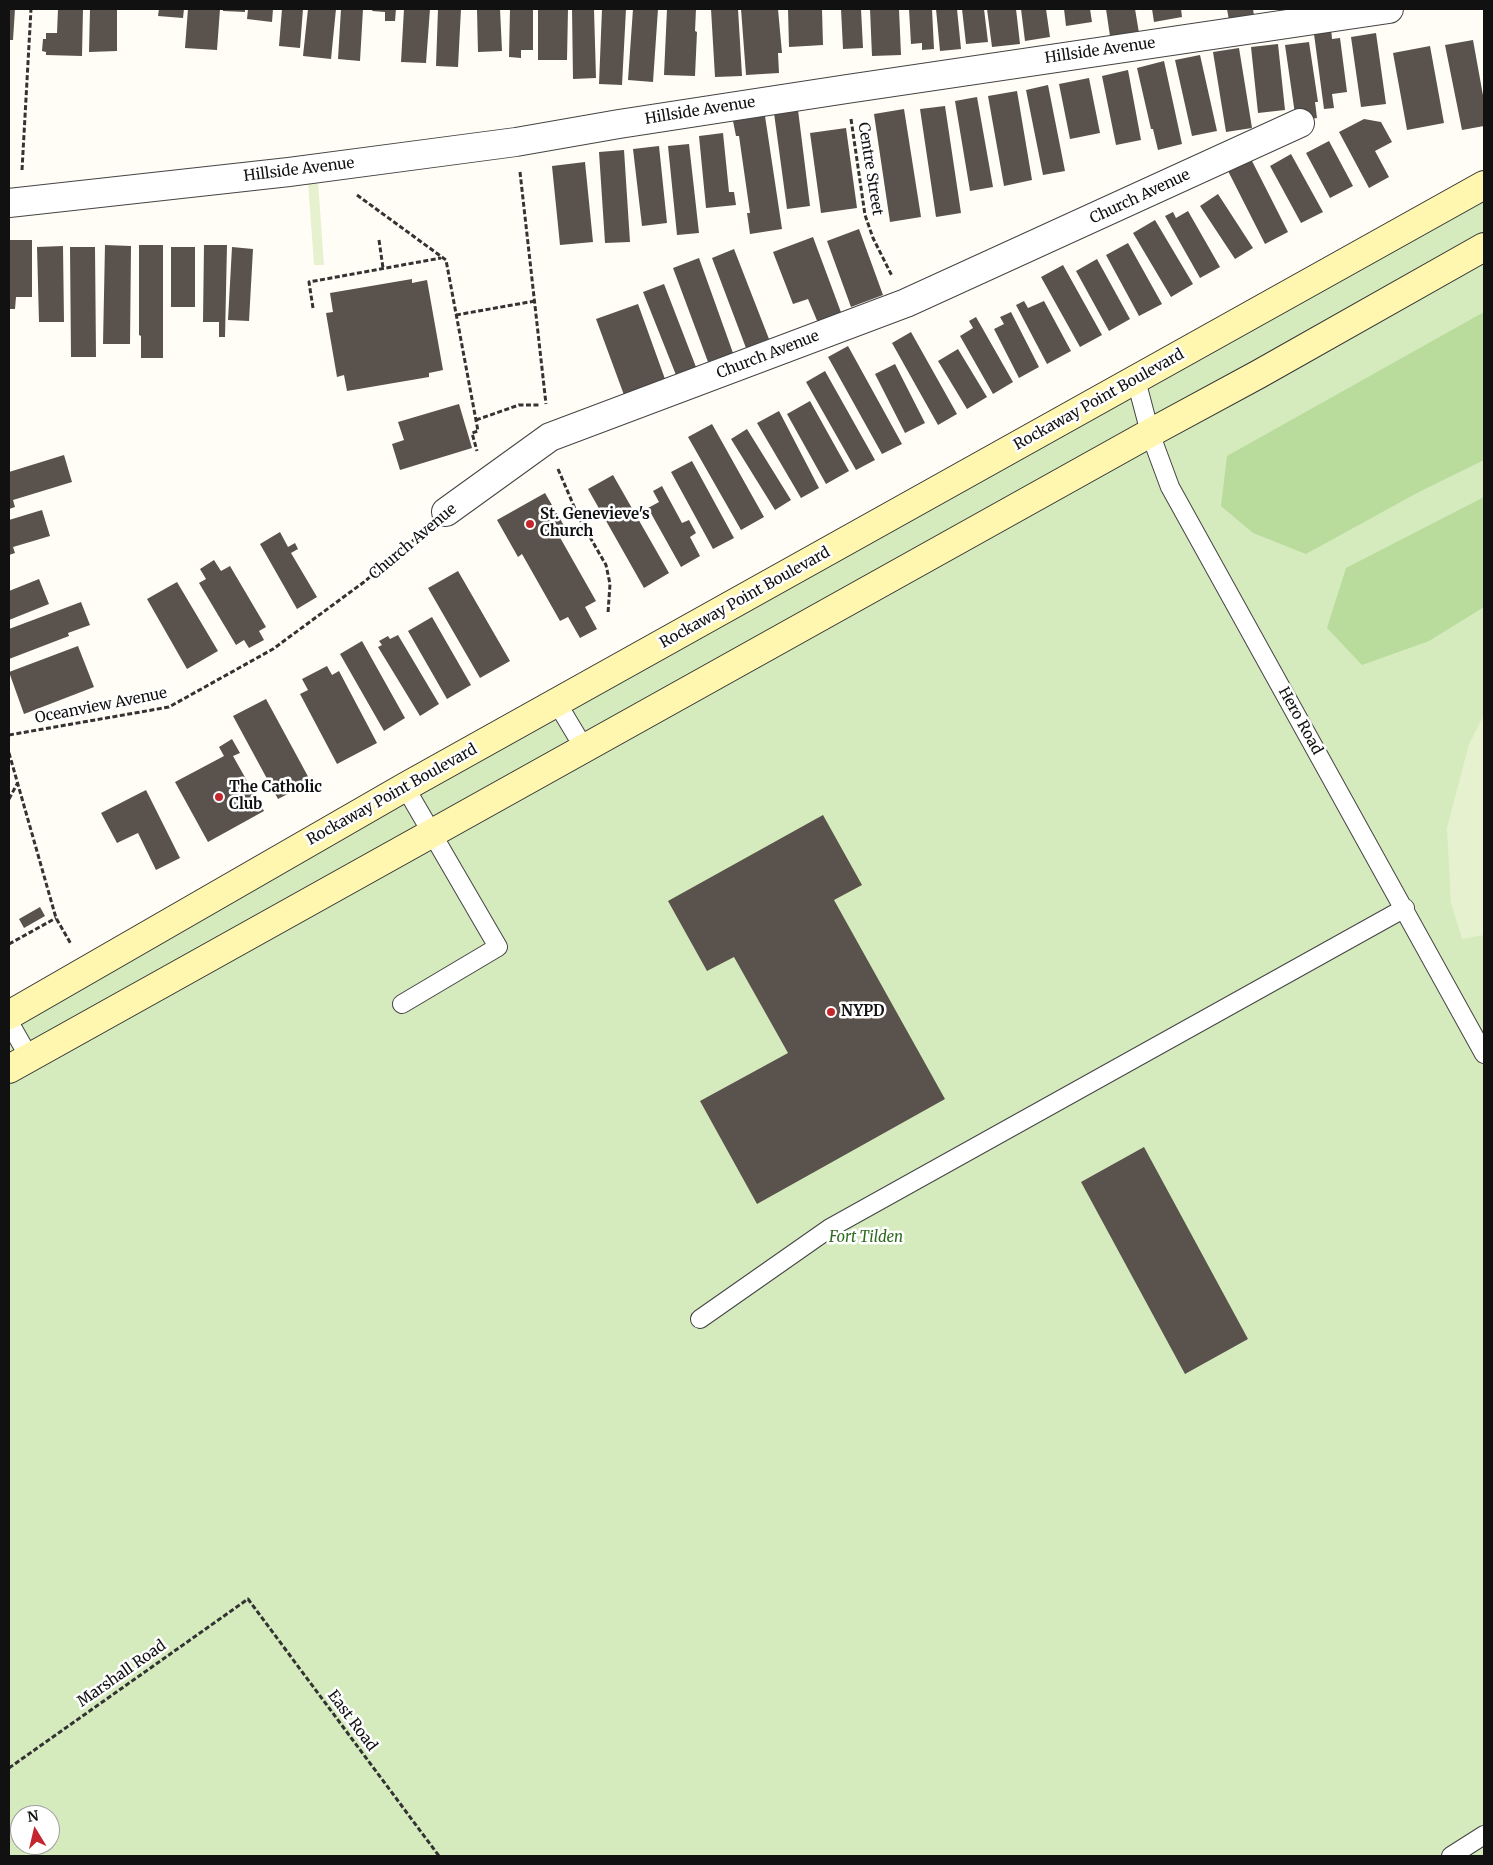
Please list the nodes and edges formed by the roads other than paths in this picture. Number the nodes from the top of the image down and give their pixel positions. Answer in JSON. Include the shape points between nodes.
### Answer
{"nodes":[{"id":1,"x":1389,"y":9,"type":"edge"},
{"id":2,"x":1300,"y":123,"type":"dead end"},
{"id":3,"x":1484,"y":185,"type":"edge"},
{"id":4,"x":15,"y":203,"type":"edge"},
{"id":5,"x":1484,"y":247,"type":"edge"},
{"id":6,"x":1136,"y":380,"type":"junction"},
{"id":7,"x":1150,"y":433,"type":"junction"},
{"id":8,"x":446,"y":512,"type":"road end"},
{"id":9,"x":557,"y":702,"type":"junction"},
{"id":10,"x":584,"y":748,"type":"junction"},
{"id":11,"x":405,"y":787,"type":"junction"},
{"id":12,"x":431,"y":833,"type":"junction"},
{"id":13,"x":1405,"y":908,"type":"junction"},
{"id":14,"x":402,"y":1004,"type":"dead end"},
{"id":15,"x":9,"y":1014,"type":"edge"},
{"id":16,"x":9,"y":1022,"type":"edge"},
{"id":17,"x":1484,"y":1054,"type":"edge"},
{"id":18,"x":19,"y":1063,"type":"edge"},
{"id":19,"x":700,"y":1319,"type":"dead end"},
{"id":20,"x":1484,"y":1835,"type":"edge"},
{"id":21,"x":1450,"y":1856,"type":"edge"}],
"edges":[{"from":1,"to":4,"type":"street","name":"Hillside Avenue","via":[[847,89],[516,142]]},
{"from":2,"to":8,"type":"street","name":"Church Avenue","via":[[906,303],[550,437]]},
{"from":3,"to":6,"type":"street","name":"Rockaway Point Boulevard"},
{"from":5,"to":7,"type":"street"},
{"from":6,"to":7,"type":"lane","name":"Hero Road"},
{"from":6,"to":9,"type":"street","name":"Rockaway Point Boulevard"},
{"from":7,"to":10,"type":"street"},
{"from":7,"to":13,"type":"lane","name":"Hero Road","via":[[1170,487]]},
{"from":9,"to":10,"type":"lane"},
{"from":9,"to":11,"type":"street","name":"Rockaway Point Boulevard"},
{"from":10,"to":12,"type":"street"},
{"from":11,"to":12,"type":"lane"},
{"from":11,"to":15,"type":"street","name":"Rockaway Point Boulevard"},
{"from":12,"to":14,"type":"lane","via":[[498,947]]},
{"from":12,"to":18,"type":"street"},
{"from":13,"to":17,"type":"lane","name":"Hero Road"},
{"from":13,"to":19,"type":"lane","via":[[830,1228]]},
{"from":16,"to":18,"type":"lane"},
{"from":20,"to":21,"type":"lane"}]}
